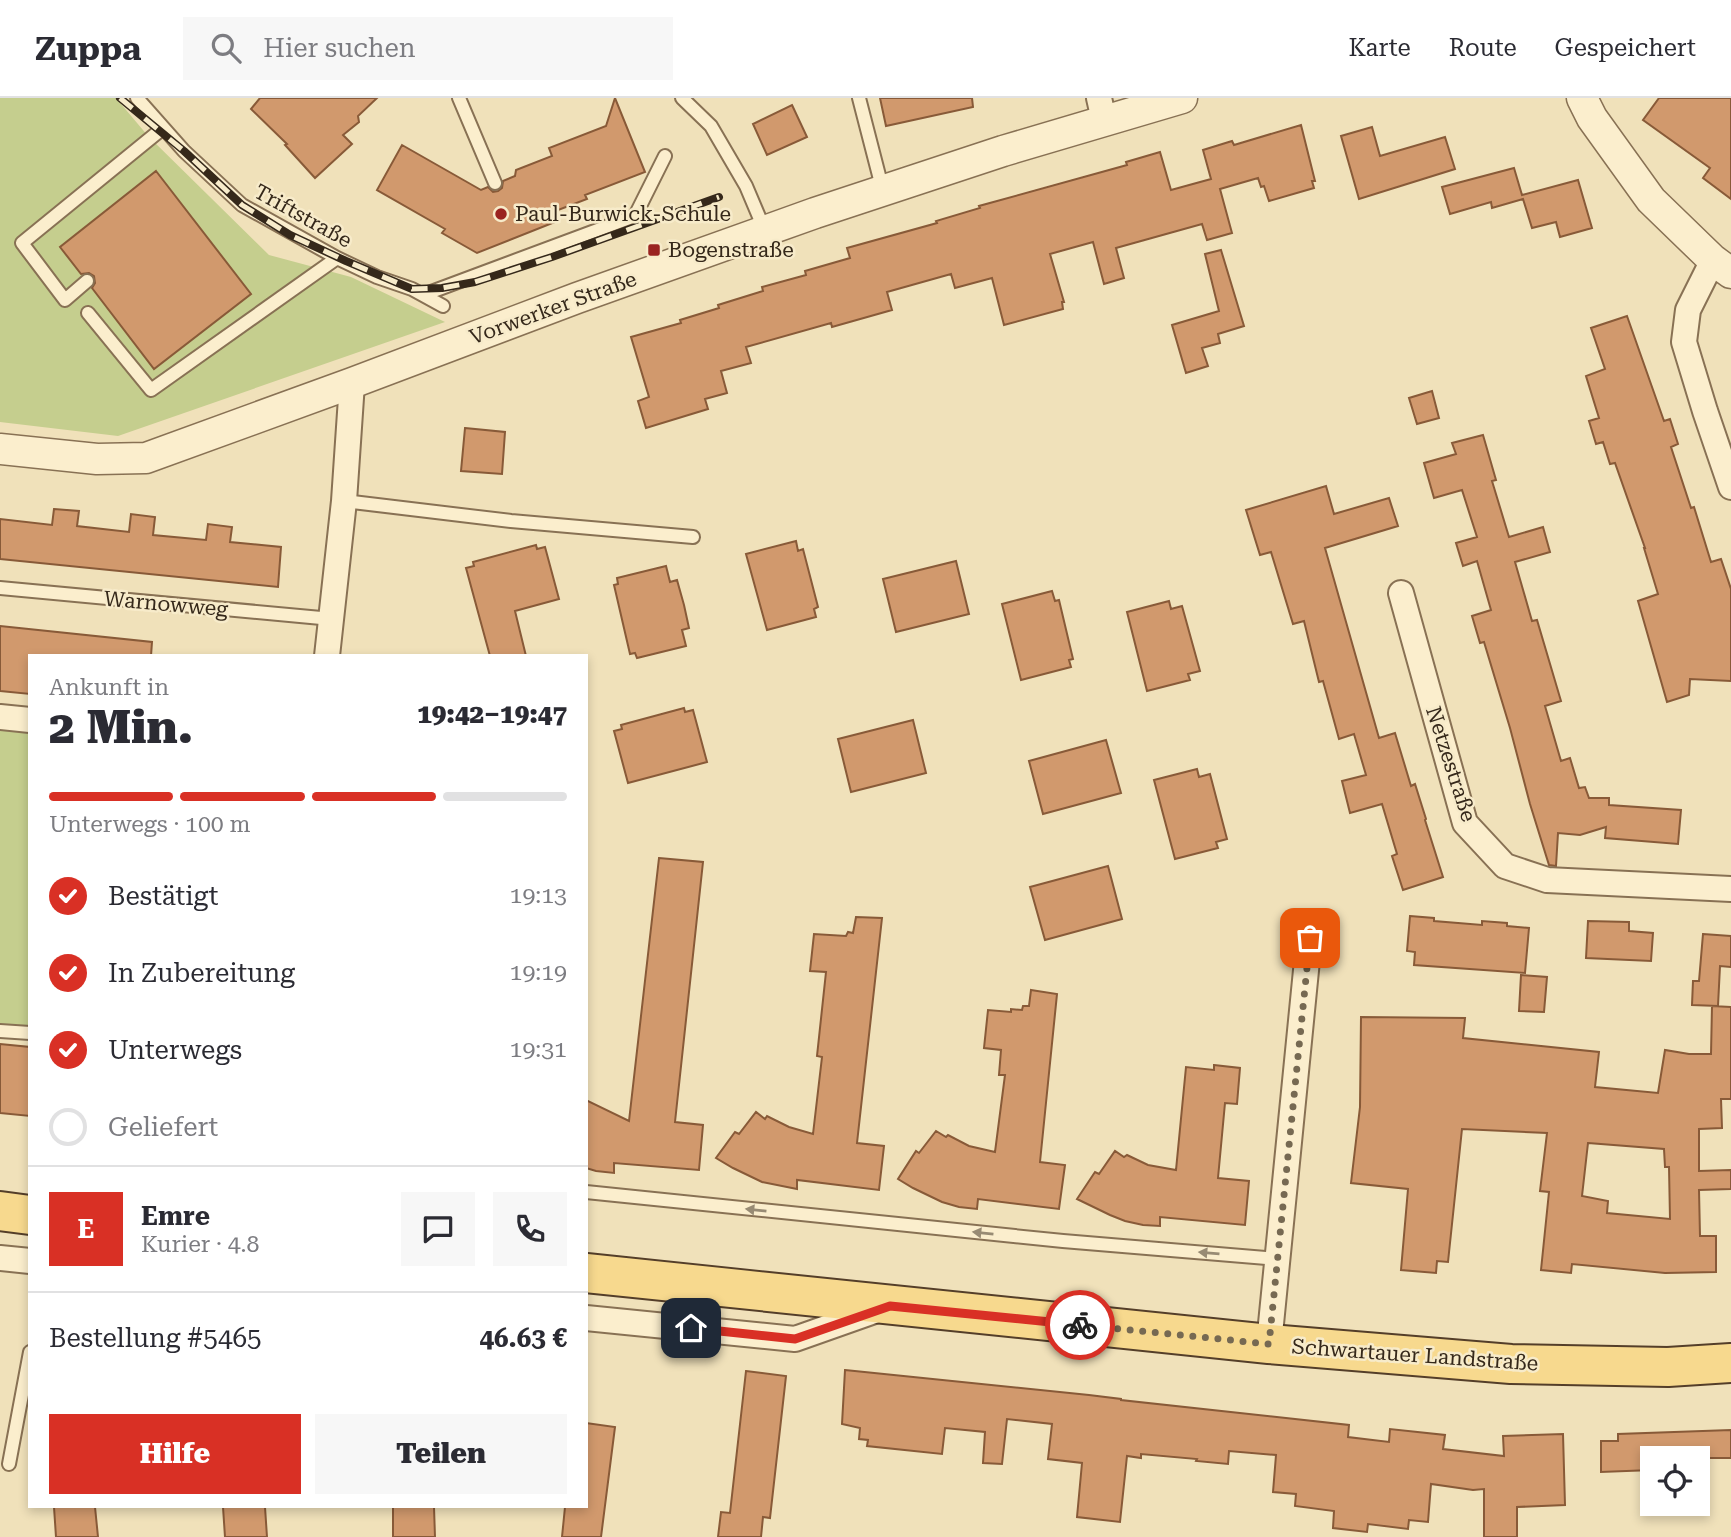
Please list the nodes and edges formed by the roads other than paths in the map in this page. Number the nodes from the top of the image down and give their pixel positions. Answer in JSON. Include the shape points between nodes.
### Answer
{"nodes":[{"id":1,"x":137,"y":98,"type":"edge"},
{"id":2,"x":459,"y":98,"type":"edge"},
{"id":3,"x":682,"y":98,"type":"edge"},
{"id":4,"x":859,"y":98,"type":"edge"},
{"id":5,"x":1182,"y":98,"type":"edge"},
{"id":6,"x":1582,"y":98,"type":"edge"},
{"id":7,"x":1102,"y":109,"type":"edge"},
{"id":8,"x":163,"y":128,"type":"junction"},
{"id":9,"x":665,"y":156,"type":"dead end"},
{"id":10,"x":495,"y":183,"type":"dead end"},
{"id":11,"x":884,"y":191,"type":"junction"},
{"id":12,"x":765,"y":231,"type":"junction"},
{"id":13,"x":337,"y":258,"type":"junction"},
{"id":14,"x":1722,"y":267,"type":"edge"},
{"id":15,"x":87,"y":281,"type":"dead end"},
{"id":16,"x":423,"y":295,"type":"junction"},
{"id":17,"x":443,"y":306,"type":"dead end"},
{"id":18,"x":88,"y":313,"type":"dead end"},
{"id":19,"x":352,"y":383,"type":"junction"},
{"id":20,"x":0,"y":449,"type":"edge"},
{"id":21,"x":1731,"y":487,"type":"edge"},
{"id":22,"x":344,"y":501,"type":"junction"},
{"id":23,"x":693,"y":537,"type":"dead end"},
{"id":24,"x":0,"y":588,"type":"edge"},
{"id":25,"x":1401,"y":593,"type":"dead end"},
{"id":26,"x":332,"y":619,"type":"junction"},
{"id":27,"x":327,"y":654,"type":"edge"},
{"id":28,"x":0,"y":717,"type":"edge"},
{"id":29,"x":28,"y":720,"type":"edge"},
{"id":30,"x":1731,"y":890,"type":"edge"},
{"id":31,"x":1310,"y":930,"type":"dead end"},
{"id":32,"x":0,"y":1031,"type":"edge"},
{"id":33,"x":28,"y":1033,"type":"edge"},
{"id":34,"x":588,"y":1192,"type":"edge"},
{"id":35,"x":0,"y":1211,"type":"edge"},
{"id":36,"x":28,"y":1215,"type":"edge"},
{"id":37,"x":0,"y":1258,"type":"edge"},
{"id":38,"x":1277,"y":1259,"type":"junction"},
{"id":39,"x":28,"y":1261,"type":"edge"},
{"id":40,"x":588,"y":1273,"type":"edge"},
{"id":41,"x":890,"y":1306,"type":"junction"},
{"id":42,"x":588,"y":1318,"type":"edge"},
{"id":43,"x":1269,"y":1344,"type":"junction"},
{"id":44,"x":28,"y":1363,"type":"edge"},
{"id":45,"x":1731,"y":1363,"type":"edge"},
{"id":46,"x":9,"y":1464,"type":"dead end"}],
"edges":[{"from":1,"to":8,"type":"lane","name":"Triftstraße"},
{"from":2,"to":10,"type":"lane"},
{"from":3,"to":12,"type":"lane","via":[[711,126],[746,186]]},
{"from":4,"to":11,"type":"lane"},
{"from":5,"to":7,"type":"street","name":"Vorwerker Straße"},
{"from":6,"to":14,"type":"street","via":[[1651,200]]},
{"from":7,"to":11,"type":"street","name":"Vorwerker Straße"},
{"from":8,"to":13,"type":"lane","name":"Triftstraße","via":[[242,205]]},
{"from":8,"to":15,"type":"lane","via":[[22,243],[65,300]]},
{"from":9,"to":16,"type":"lane","via":[[635,216]]},
{"from":11,"to":12,"type":"street","name":"Vorwerker Straße"},
{"from":12,"to":19,"type":"street","name":"Vorwerker Straße"},
{"from":13,"to":16,"type":"lane","name":"Triftstraße"},
{"from":13,"to":18,"type":"lane","via":[[151,390]]},
{"from":14,"to":21,"type":"street","via":[[1688,310],[1684,342]]},
{"from":16,"to":17,"type":"lane","name":"Triftstraße"},
{"from":19,"to":20,"type":"street","name":"Vorwerker Straße","via":[[146,458],[97,459]]},
{"from":19,"to":22,"type":"street"},
{"from":22,"to":23,"type":"lane"},
{"from":22,"to":26,"type":"street"},
{"from":24,"to":26,"type":"lane","name":"Warnowweg"},
{"from":25,"to":30,"type":"street","name":"Netzestraße","via":[[1465,823],[1506,866],[1547,880]]},
{"from":26,"to":27,"type":"street"},
{"from":28,"to":29,"type":"street"},
{"from":31,"to":38,"type":"street"},
{"from":32,"to":33,"type":"lane"},
{"from":38,"to":34,"type":"lane","one_way":true},
{"from":35,"to":36,"type":"main road"},
{"from":37,"to":39,"type":"street"},
{"from":38,"to":43,"type":"street"},
{"from":40,"to":41,"type":"main road","name":"Schwartauer Landstraße"},
{"from":41,"to":42,"type":"street","name":"Schwartauer Landstraße","via":[[795,1339]]},
{"from":41,"to":43,"type":"main road","name":"Schwartauer Landstraße"},
{"from":43,"to":45,"type":"main road","name":"Schwartauer Landstraße","via":[[1511,1364],[1668,1367]]},
{"from":44,"to":46,"type":"lane"}]}
